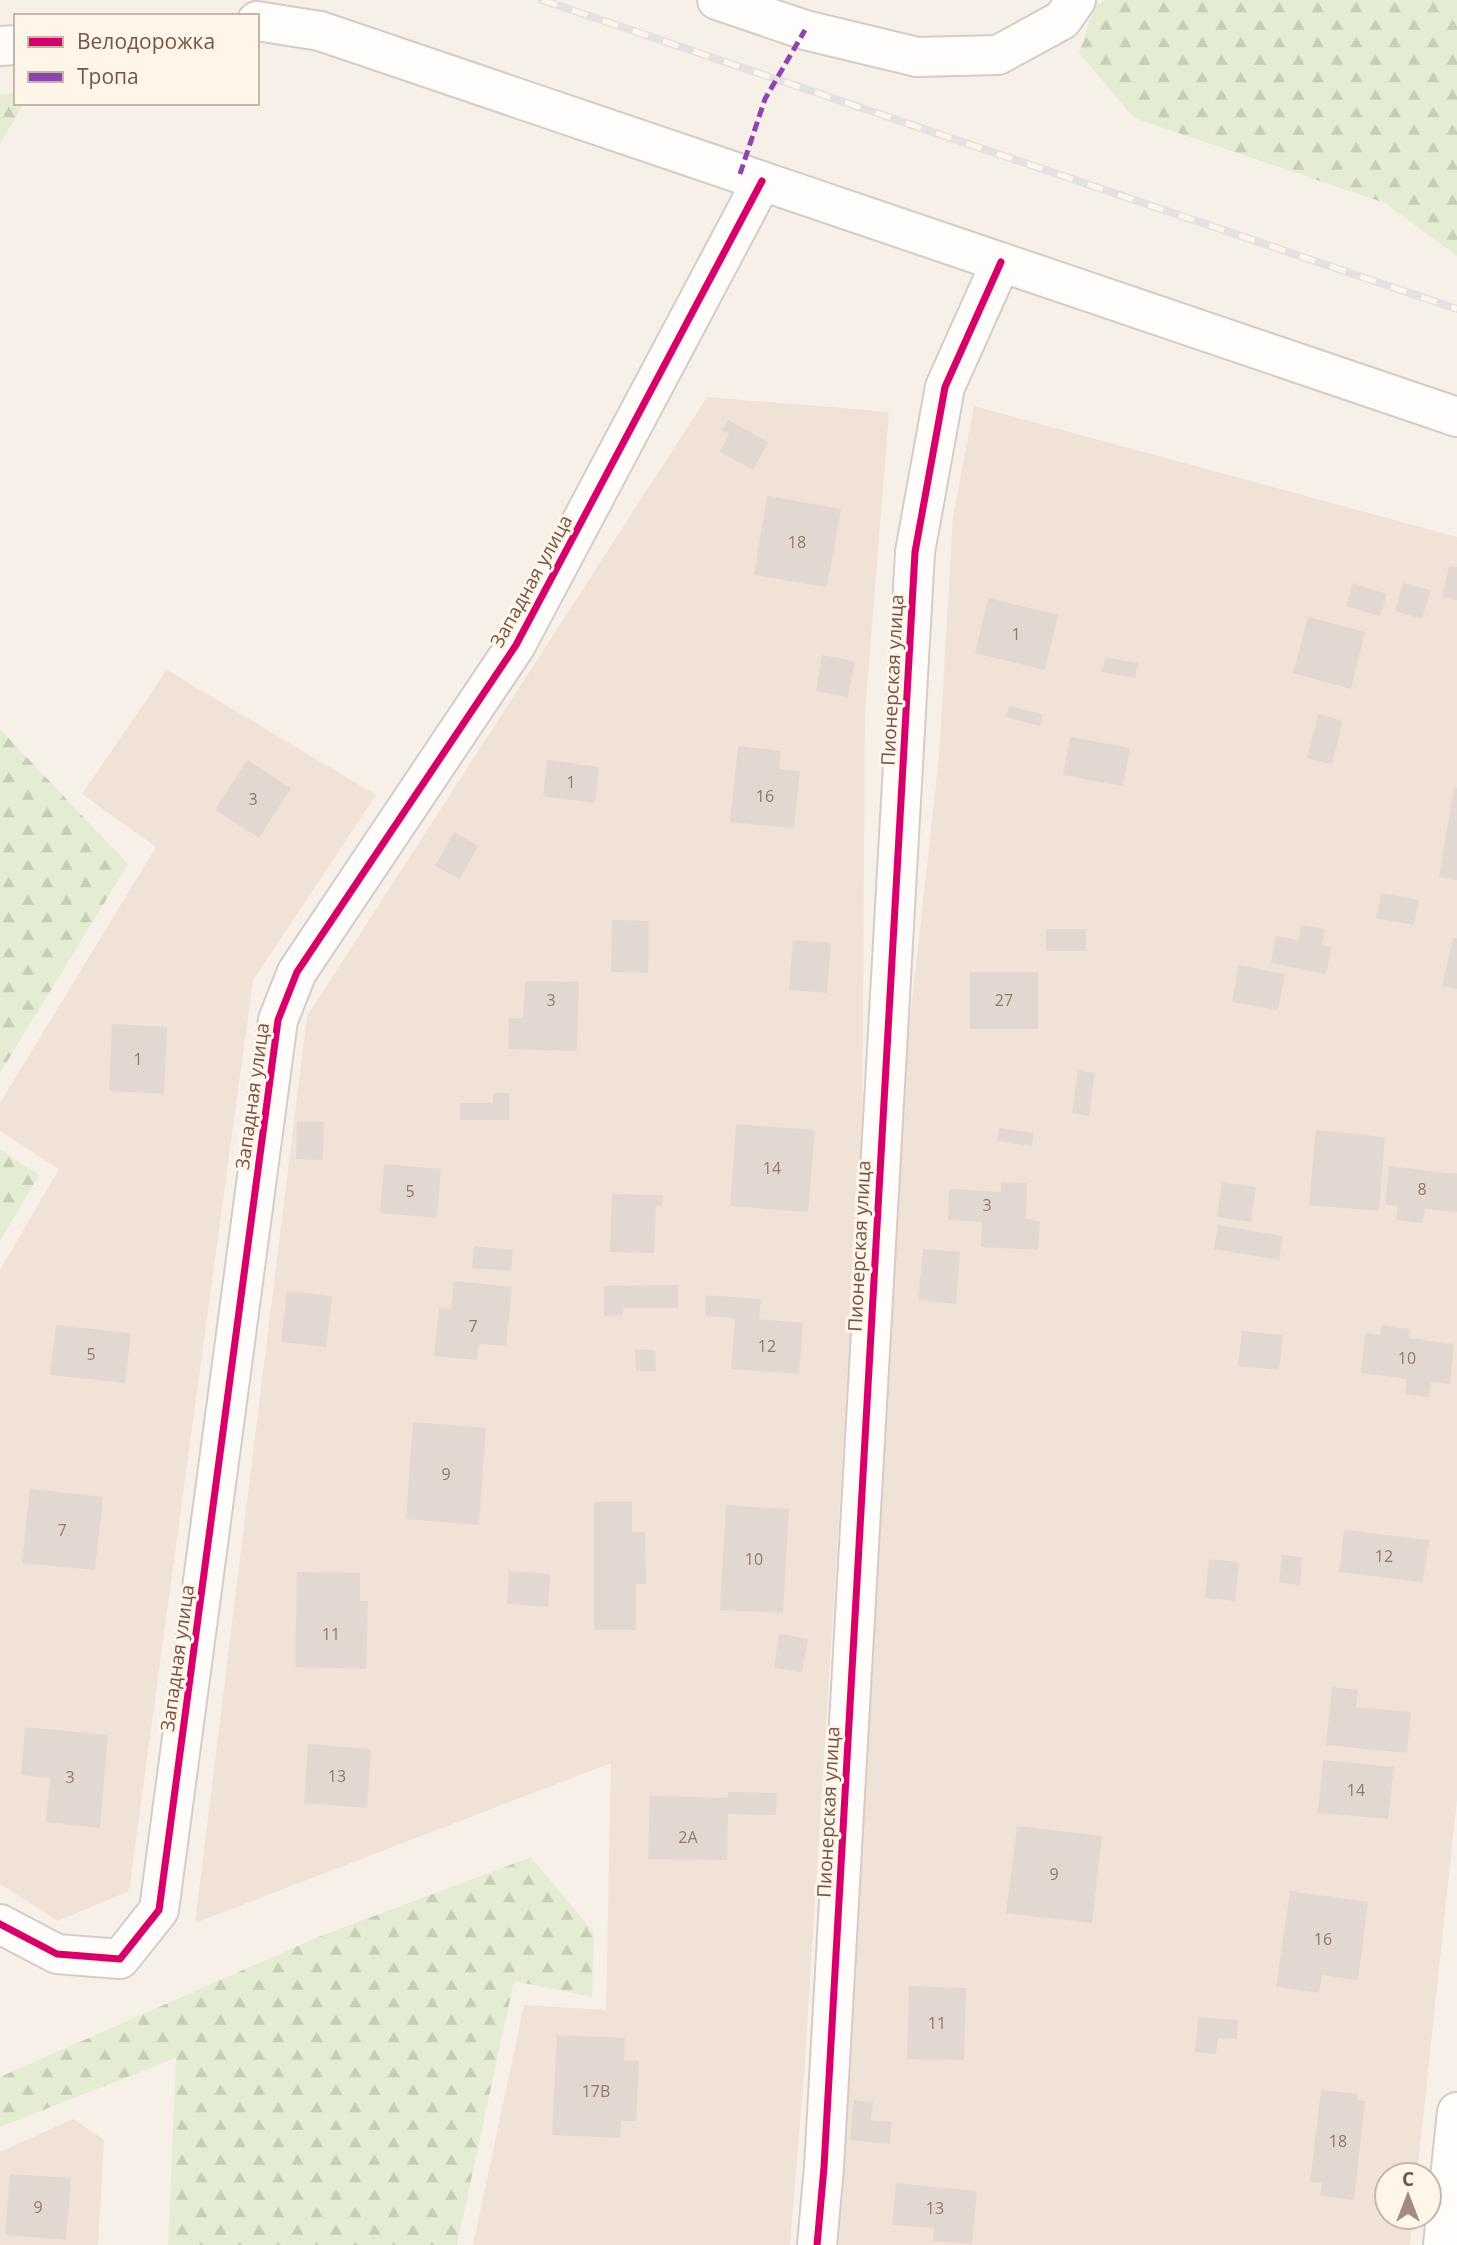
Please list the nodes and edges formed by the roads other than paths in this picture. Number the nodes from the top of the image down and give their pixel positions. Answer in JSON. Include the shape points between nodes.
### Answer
{"nodes":[{"id":1,"x":717,"y":0,"type":"edge"},
{"id":2,"x":1076,"y":0,"type":"edge"},
{"id":3,"x":259,"y":21,"type":"edge"},
{"id":4,"x":762,"y":181,"type":"junction"},
{"id":5,"x":1001,"y":262,"type":"junction"},
{"id":6,"x":1457,"y":417,"type":"edge"},
{"id":7,"x":0,"y":1924,"type":"edge"},
{"id":8,"x":1457,"y":2112,"type":"edge"},
{"id":9,"x":817,"y":2245,"type":"edge"},
{"id":10,"x":1443,"y":2245,"type":"edge"}],
"edges":[{"from":1,"to":2,"type":"street","via":[[805,30],[917,57],[998,55],[1062,20]]},
{"from":3,"to":4,"type":"street","via":[[320,32]]},
{"from":4,"to":5,"type":"street"},
{"from":4,"to":7,"type":"street","name":"Западная улица","via":[[516,645],[297,972],[278,1020],[159,1910],[120,1959],[57,1954]]},
{"from":5,"to":6,"type":"street"},
{"from":5,"to":9,"type":"street","name":"Пионерская улица","via":[[945,387],[915,552]]},
{"from":8,"to":10,"type":"street"}]}
